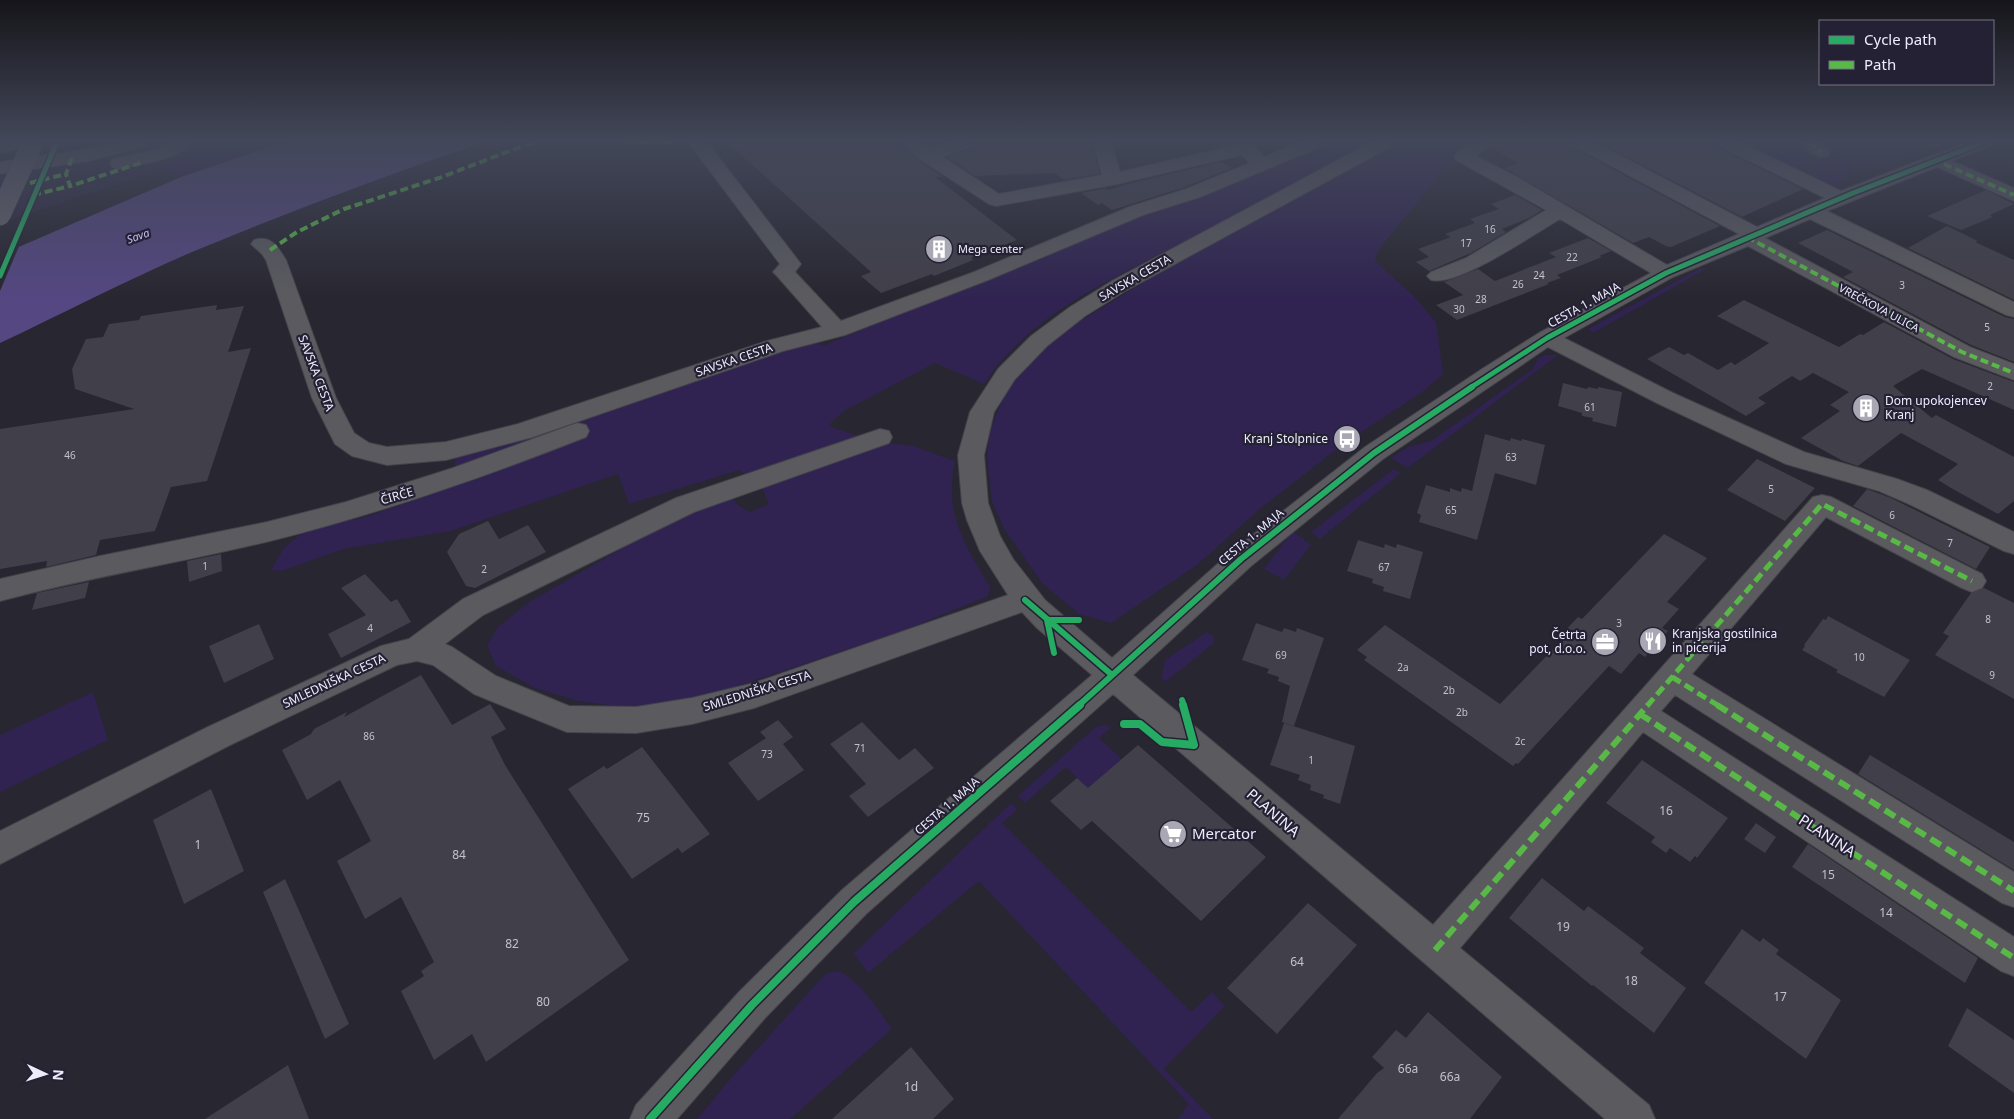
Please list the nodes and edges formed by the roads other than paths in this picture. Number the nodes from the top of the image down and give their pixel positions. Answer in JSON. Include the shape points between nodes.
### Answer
{"nodes":[{"id":1,"x":9,"y":194,"type":"edge"},
{"id":2,"x":737,"y":194,"type":"edge"},
{"id":3,"x":987,"y":194,"type":"edge"},
{"id":4,"x":1028,"y":194,"type":"edge"},
{"id":5,"x":1189,"y":194,"type":"edge"},
{"id":6,"x":1289,"y":194,"type":"edge"},
{"id":7,"x":1532,"y":194,"type":"edge"},
{"id":8,"x":1676,"y":194,"type":"edge"},
{"id":9,"x":1832,"y":194,"type":"edge"},
{"id":10,"x":1849,"y":194,"type":"edge"},
{"id":11,"x":1840,"y":198,"type":"junction"},
{"id":12,"x":1560,"y":211,"type":"junction"},
{"id":13,"x":1810,"y":211,"type":"junction"},
{"id":14,"x":0,"y":215,"type":"edge"},
{"id":15,"x":1751,"y":235,"type":"junction"},
{"id":16,"x":262,"y":244,"type":"dead end"},
{"id":17,"x":1666,"y":273,"type":"junction"},
{"id":18,"x":1438,"y":276,"type":"dead end"},
{"id":19,"x":2014,"y":310,"type":"edge"},
{"id":20,"x":837,"y":330,"type":"junction"},
{"id":21,"x":1547,"y":338,"type":"junction"},
{"id":22,"x":776,"y":346,"type":"junction"},
{"id":23,"x":2014,"y":373,"type":"edge"},
{"id":24,"x":880,"y":436,"type":"dead end"},
{"id":25,"x":2014,"y":544,"type":"edge"},
{"id":26,"x":1972,"y":581,"type":"dead end"},
{"id":27,"x":0,"y":590,"type":"edge"},
{"id":28,"x":1026,"y":600,"type":"junction"},
{"id":29,"x":417,"y":649,"type":"junction"},
{"id":30,"x":1112,"y":675,"type":"junction"},
{"id":31,"x":1672,"y":677,"type":"junction"},
{"id":32,"x":1640,"y":714,"type":"junction"},
{"id":33,"x":0,"y":848,"type":"edge"},
{"id":34,"x":2014,"y":891,"type":"edge"},
{"id":35,"x":1435,"y":950,"type":"junction"},
{"id":36,"x":2014,"y":958,"type":"edge"},
{"id":37,"x":650,"y":1119,"type":"edge"},
{"id":38,"x":1634,"y":1119,"type":"edge"}],
"edges":[{"from":1,"to":14,"type":"main road","bridge":true},
{"from":2,"to":20,"type":"street","via":[[791,264],[784,272]]},
{"from":3,"to":4,"type":"street","via":[[996,200]]},
{"from":5,"to":20,"type":"street","name":"SAVSKA CESTA","via":[[1136,211],[981,276]]},
{"from":6,"to":28,"type":"street","name":"SAVSKA CESTA","via":[[1078,311],[1024,353],[1000,382],[976,428],[971,459],[972,490],[980,524]]},
{"from":7,"to":12,"type":"street"},
{"from":8,"to":15,"type":"street","name":"VREČKOVA ULICA"},
{"from":9,"to":11,"type":"street"},
{"from":10,"to":11,"type":"street","name":"CESTA 1. MAJA"},
{"from":11,"to":13,"type":"street","name":"CESTA 1. MAJA"},
{"from":12,"to":17,"type":"street"},
{"from":12,"to":18,"type":"street","via":[[1474,262]]},
{"from":13,"to":15,"type":"street","name":"CESTA 1. MAJA"},
{"from":13,"to":19,"type":"street"},
{"from":15,"to":17,"type":"street","name":"CESTA 1. MAJA"},
{"from":15,"to":23,"type":"street","name":"VREČKOVA ULICA","via":[[1962,352]]},
{"from":16,"to":22,"type":"street","name":"SAVSKA CESTA","via":[[276,260],[324,398],[344,438],[361,450],[387,456],[446,450],[524,431]]},
{"from":17,"to":21,"type":"street","name":"CESTA 1. MAJA"},
{"from":20,"to":22,"type":"street","name":"SAVSKA CESTA"},
{"from":21,"to":25,"type":"street","via":[[1673,402],[1786,454],[1918,496]]},
{"from":21,"to":30,"type":"street","name":"CESTA 1. MAJA","via":[[1361,463],[1241,559]]},
{"from":22,"to":27,"type":"street","name":"ČIRČE","via":[[739,369],[406,494],[267,532]]},
{"from":24,"to":29,"type":"street","via":[[685,505],[474,607]]},
{"from":26,"to":31,"type":"street","via":[[1822,504]]},
{"from":28,"to":29,"type":"street","name":"SMLEDNIŠKA CESTA","via":[[754,695],[692,711],[636,720],[567,719],[485,685],[442,655]]},
{"from":28,"to":30,"type":"street","name":"SAVSKA CESTA"},
{"from":29,"to":33,"type":"street","name":"SMLEDNIŠKA CESTA","via":[[391,654],[274,709]]},
{"from":30,"to":35,"type":"street","name":"PLANINA"},
{"from":30,"to":37,"type":"street","name":"CESTA 1. MAJA","via":[[854,902],[752,1005]]},
{"from":31,"to":32,"type":"street"},
{"from":31,"to":34,"type":"street"},
{"from":32,"to":35,"type":"street"},
{"from":32,"to":36,"type":"street","name":"PLANINA"},
{"from":35,"to":38,"type":"street","name":"PLANINA"}]}
